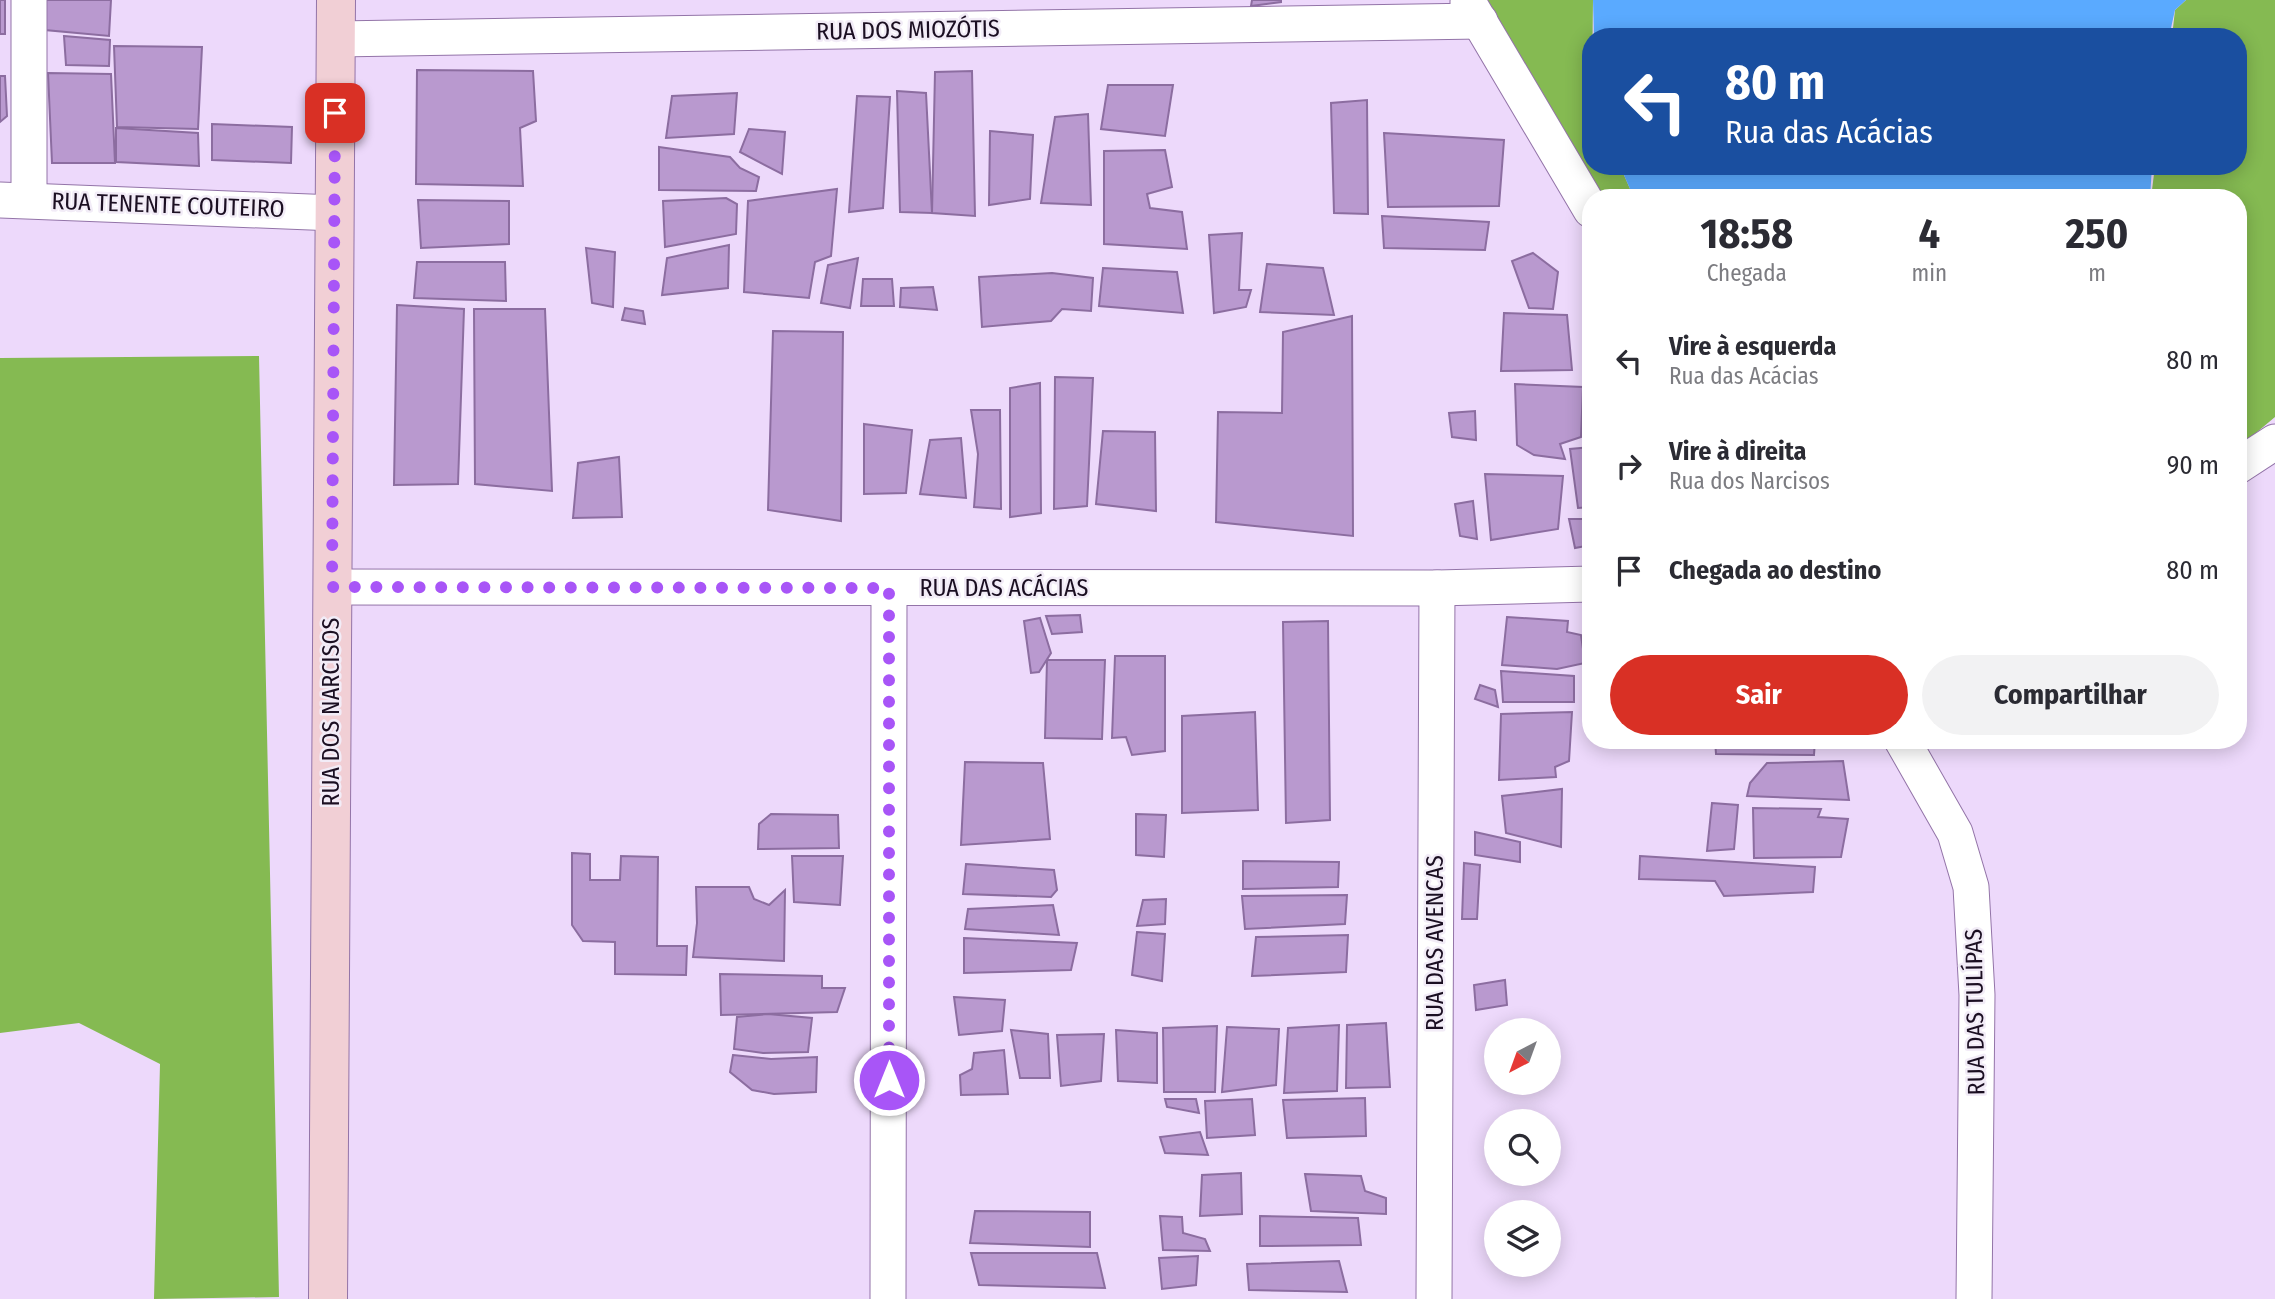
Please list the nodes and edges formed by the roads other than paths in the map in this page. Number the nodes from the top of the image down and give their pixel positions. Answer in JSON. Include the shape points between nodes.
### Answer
{"nodes":[{"id":1,"x":29,"y":0,"type":"edge"},
{"id":2,"x":336,"y":0,"type":"edge"},
{"id":3,"x":1473,"y":10,"type":"edge"},
{"id":4,"x":336,"y":38,"type":"junction"},
{"id":5,"x":1582,"y":195,"type":"edge"},
{"id":6,"x":14,"y":200,"type":"edge"},
{"id":7,"x":335,"y":213,"type":"junction"},
{"id":8,"x":2275,"y":442,"type":"edge"},
{"id":9,"x":2247,"y":460,"type":"edge"},
{"id":10,"x":1582,"y":584,"type":"edge"},
{"id":11,"x":332,"y":587,"type":"junction"},
{"id":12,"x":889,"y":588,"type":"junction"},
{"id":13,"x":1437,"y":588,"type":"junction"},
{"id":14,"x":1907,"y":749,"type":"edge"},
{"id":15,"x":328,"y":1299,"type":"edge"},
{"id":16,"x":888,"y":1299,"type":"edge"},
{"id":17,"x":1434,"y":1299,"type":"edge"},
{"id":18,"x":1974,"y":1299,"type":"edge"}],
"edges":[{"from":1,"to":6,"type":"street"},
{"from":2,"to":4,"type":"street","name":"RUA DOS NARCISOS"},
{"from":3,"to":4,"type":"street","name":"RUA DOS MIOZÓTIS"},
{"from":3,"to":5,"type":"street"},
{"from":4,"to":7,"type":"street","name":"RUA DOS NARCISOS"},
{"from":6,"to":7,"type":"street","name":"RUA TENENTE COUTEIRO"},
{"from":7,"to":11,"type":"street","name":"RUA DOS NARCISOS"},
{"from":8,"to":9,"type":"street"},
{"from":10,"to":13,"type":"street","name":"RUA DAS ACÁCIAS"},
{"from":11,"to":12,"type":"street","name":"RUA DAS ACÁCIAS"},
{"from":11,"to":15,"type":"street","name":"RUA DOS NARCISOS"},
{"from":12,"to":13,"type":"street","name":"RUA DAS ACÁCIAS"},
{"from":12,"to":16,"type":"street"},
{"from":13,"to":17,"type":"street","name":"RUA DAS AVENCAS"},
{"from":14,"to":18,"type":"street","name":"RUA DAS TULÍPAS","via":[[1955,834],[1971,887],[1977,995]]}]}
